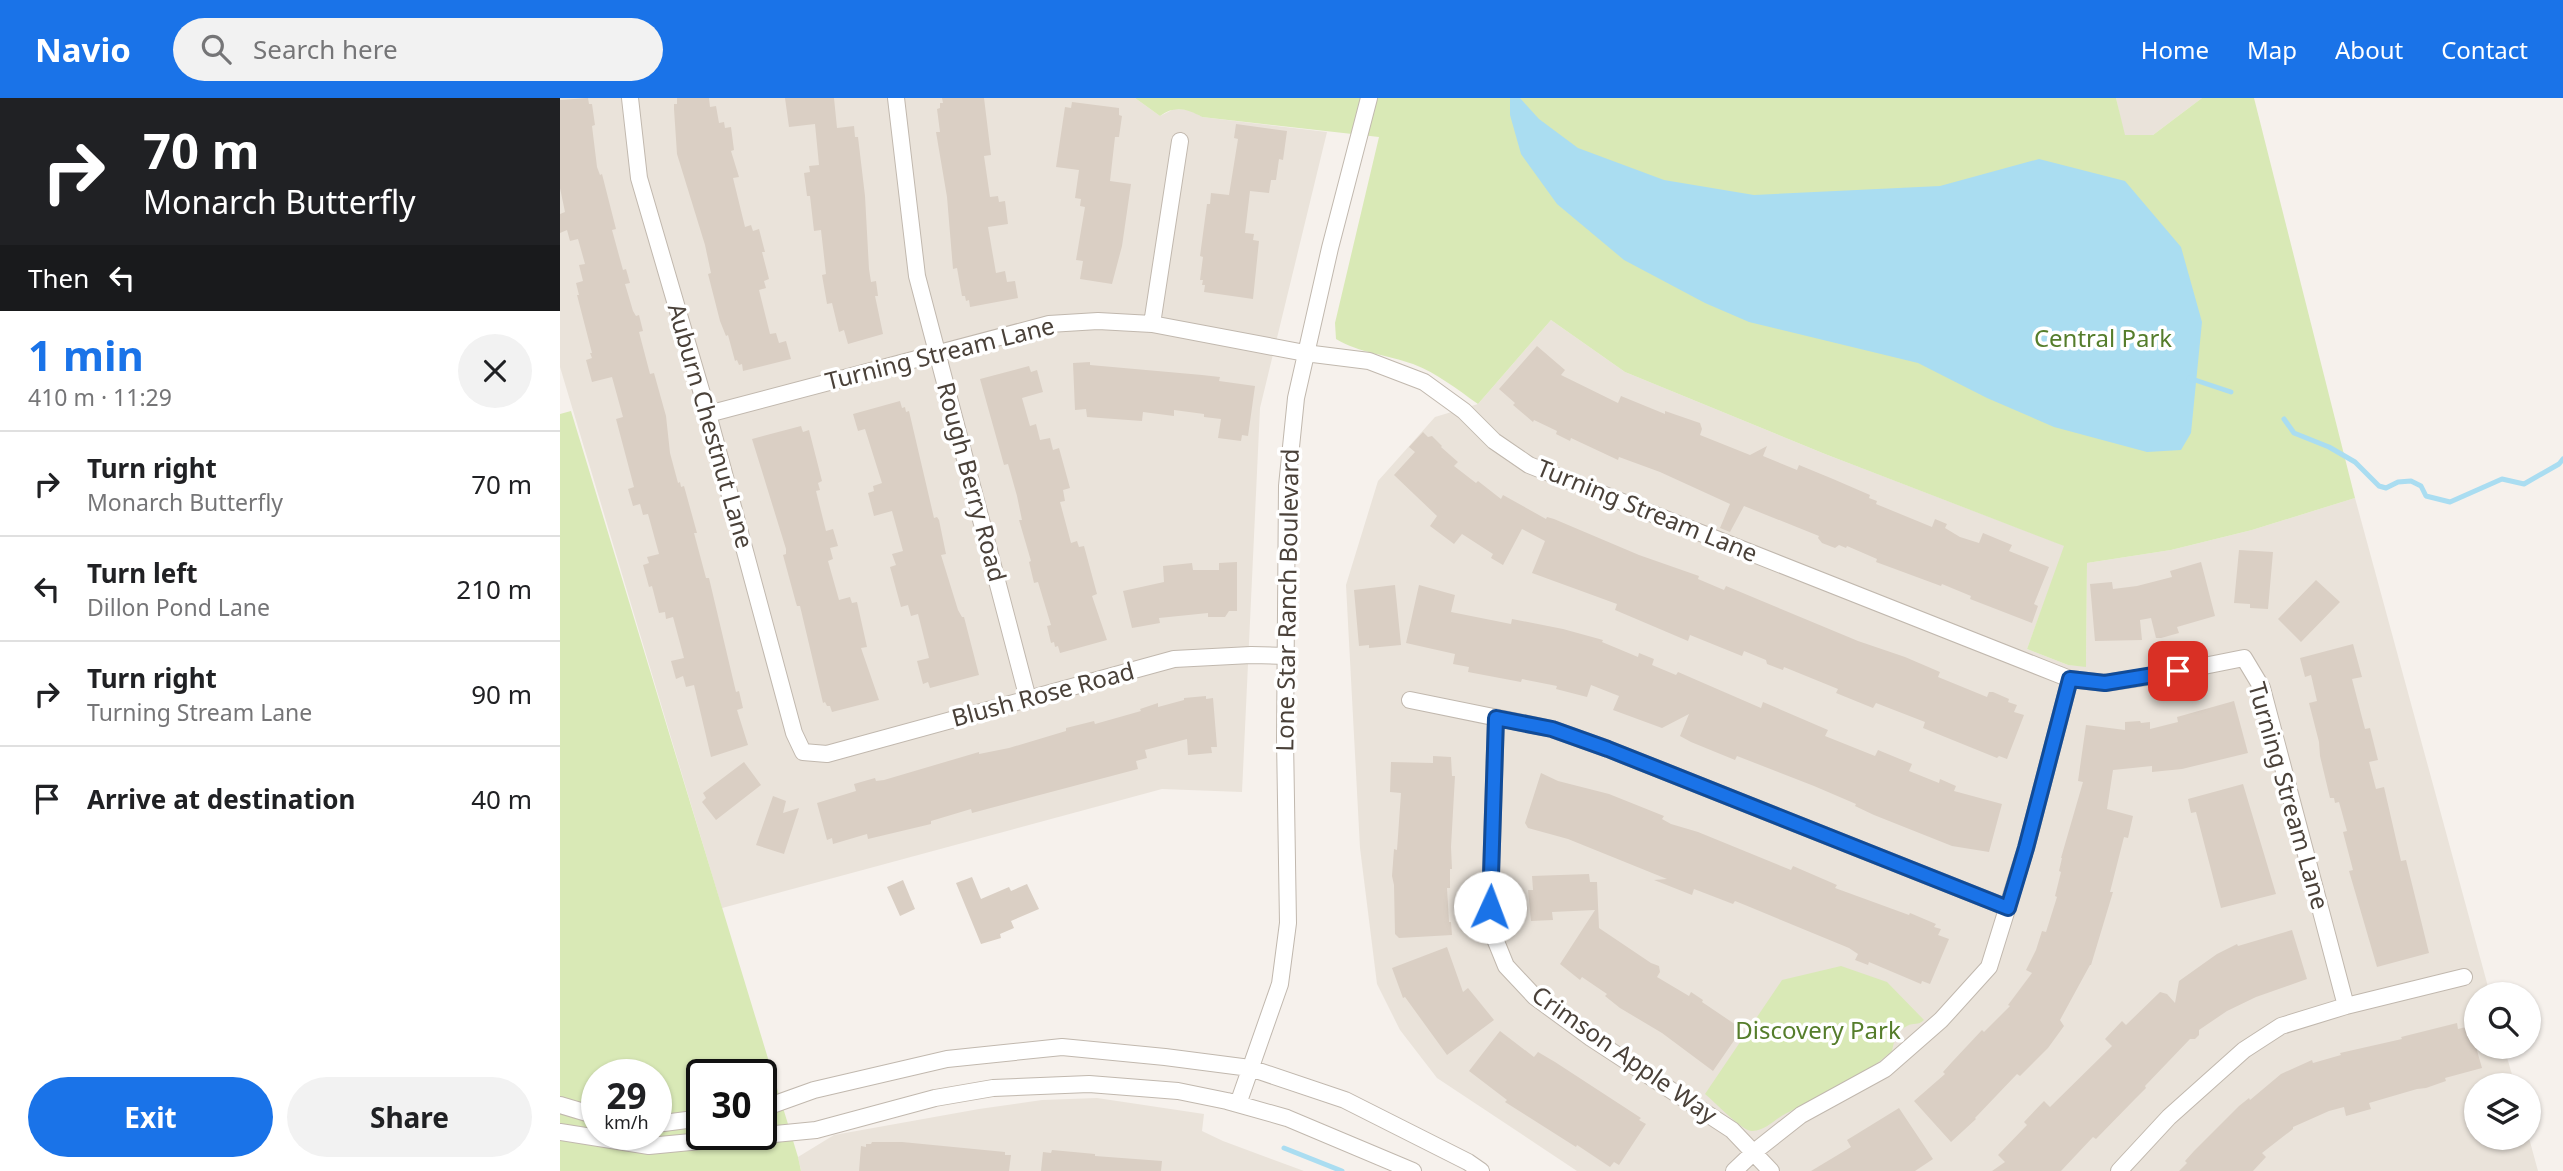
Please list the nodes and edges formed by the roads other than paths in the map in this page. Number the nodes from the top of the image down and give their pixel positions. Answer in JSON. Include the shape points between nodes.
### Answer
{"nodes":[{"id":1,"x":630,"y":98,"type":"edge"},
{"id":2,"x":896,"y":98,"type":"edge"},
{"id":3,"x":1369,"y":98,"type":"edge"},
{"id":4,"x":1180,"y":141,"type":"dead end"},
{"id":5,"x":1152,"y":324,"type":"junction"},
{"id":6,"x":1306,"y":353,"type":"junction"},
{"id":7,"x":936,"y":354,"type":"junction"},
{"id":8,"x":708,"y":414,"type":"junction"},
{"id":9,"x":1286,"y":656,"type":"junction"},
{"id":10,"x":2070,"y":679,"type":"junction"},
{"id":11,"x":1028,"y":699,"type":"junction"},
{"id":12,"x":1410,"y":700,"type":"dead end"},
{"id":13,"x":1496,"y":718,"type":"junction"},
{"id":14,"x":803,"y":751,"type":"joint"},
{"id":15,"x":2008,"y":908,"type":"junction"},
{"id":16,"x":2464,"y":976,"type":"dead end"},
{"id":17,"x":2346,"y":1006,"type":"junction"},
{"id":18,"x":1250,"y":1068,"type":"junction"},
{"id":19,"x":777,"y":1103,"type":"edge"},
{"id":20,"x":1238,"y":1104,"type":"junction"},
{"id":21,"x":560,"y":1105,"type":"edge"},
{"id":22,"x":581,"y":1111,"type":"edge"},
{"id":23,"x":560,"y":1132,"type":"edge"},
{"id":24,"x":581,"y":1133,"type":"edge"},
{"id":25,"x":672,"y":1144,"type":"edge"},
{"id":26,"x":1754,"y":1152,"type":"junction"},
{"id":27,"x":1413,"y":1171,"type":"edge"},
{"id":28,"x":1481,"y":1171,"type":"edge"},
{"id":29,"x":1734,"y":1171,"type":"edge"},
{"id":30,"x":1771,"y":1171,"type":"edge"},
{"id":31,"x":2119,"y":1171,"type":"edge"}],
"edges":[{"from":1,"to":8,"type":"street","name":"Auburn Chestnut Lane","via":[[639,178]]},
{"from":2,"to":7,"type":"street","name":"Rough Berry Road","via":[[917,276]]},
{"from":3,"to":6,"type":"street","name":"Lone Star Ranch Boulevard"},
{"from":4,"to":5,"type":"street"},
{"from":5,"to":6,"type":"street","name":"Turning Stream Lane"},
{"from":5,"to":7,"type":"street","name":"Turning Stream Lane","via":[[1049,324]]},
{"from":6,"to":9,"type":"street","name":"Lone Star Ranch Boulevard","via":[[1296,398],[1287,486]]},
{"from":6,"to":10,"type":"street","name":"Turning Stream Lane","via":[[1369,361],[1424,382],[1529,465]]},
{"from":7,"to":8,"type":"street","name":"Turning Stream Lane"},
{"from":7,"to":11,"type":"street","name":"Rough Berry Road"},
{"from":8,"to":14,"type":"street","name":"Auburn Chestnut Lane","via":[[794,733]]},
{"from":9,"to":11,"type":"street","name":"Blush Rose Road","via":[[1174,659]]},
{"from":9,"to":18,"type":"street","name":"Lone Star Ranch Boulevard","via":[[1288,923],[1279,984]]},
{"from":10,"to":15,"type":"street"},
{"from":10,"to":17,"type":"street","name":"Turning Stream Lane","via":[[2105,683],[2244,658],[2262,688]]},
{"from":11,"to":14,"type":"street","name":"Blush Rose Road","via":[[827,754]]},
{"from":12,"to":13,"type":"street"},
{"from":13,"to":15,"type":"street","via":[[1552,729],[1608,749]]},
{"from":13,"to":26,"type":"street","name":"Crimson Apple Way","via":[[1490,907],[1494,939],[1506,966],[1535,997],[1732,1130]]},
{"from":15,"to":26,"type":"street","via":[[1989,967],[1941,1020],[1885,1069],[1801,1115]]},
{"from":16,"to":17,"type":"street"},
{"from":17,"to":31,"type":"street","via":[[2281,1026],[2244,1050],[2168,1117]]},
{"from":18,"to":19,"type":"street","via":[[1062,1047],[947,1059],[814,1090]]},
{"from":18,"to":20,"type":"street","name":"Lone Star Ranch Boulevard"},
{"from":18,"to":28,"type":"street","via":[[1345,1100]]},
{"from":20,"to":25,"type":"street","via":[[1178,1091],[1089,1084],[993,1088],[935,1098],[816,1130]]},
{"from":20,"to":27,"type":"street","via":[[1287,1118]]},
{"from":21,"to":22,"type":"street"},
{"from":23,"to":24,"type":"street"},
{"from":26,"to":29,"type":"street"},
{"from":26,"to":30,"type":"street","name":"Crimson Apple Way"}]}
